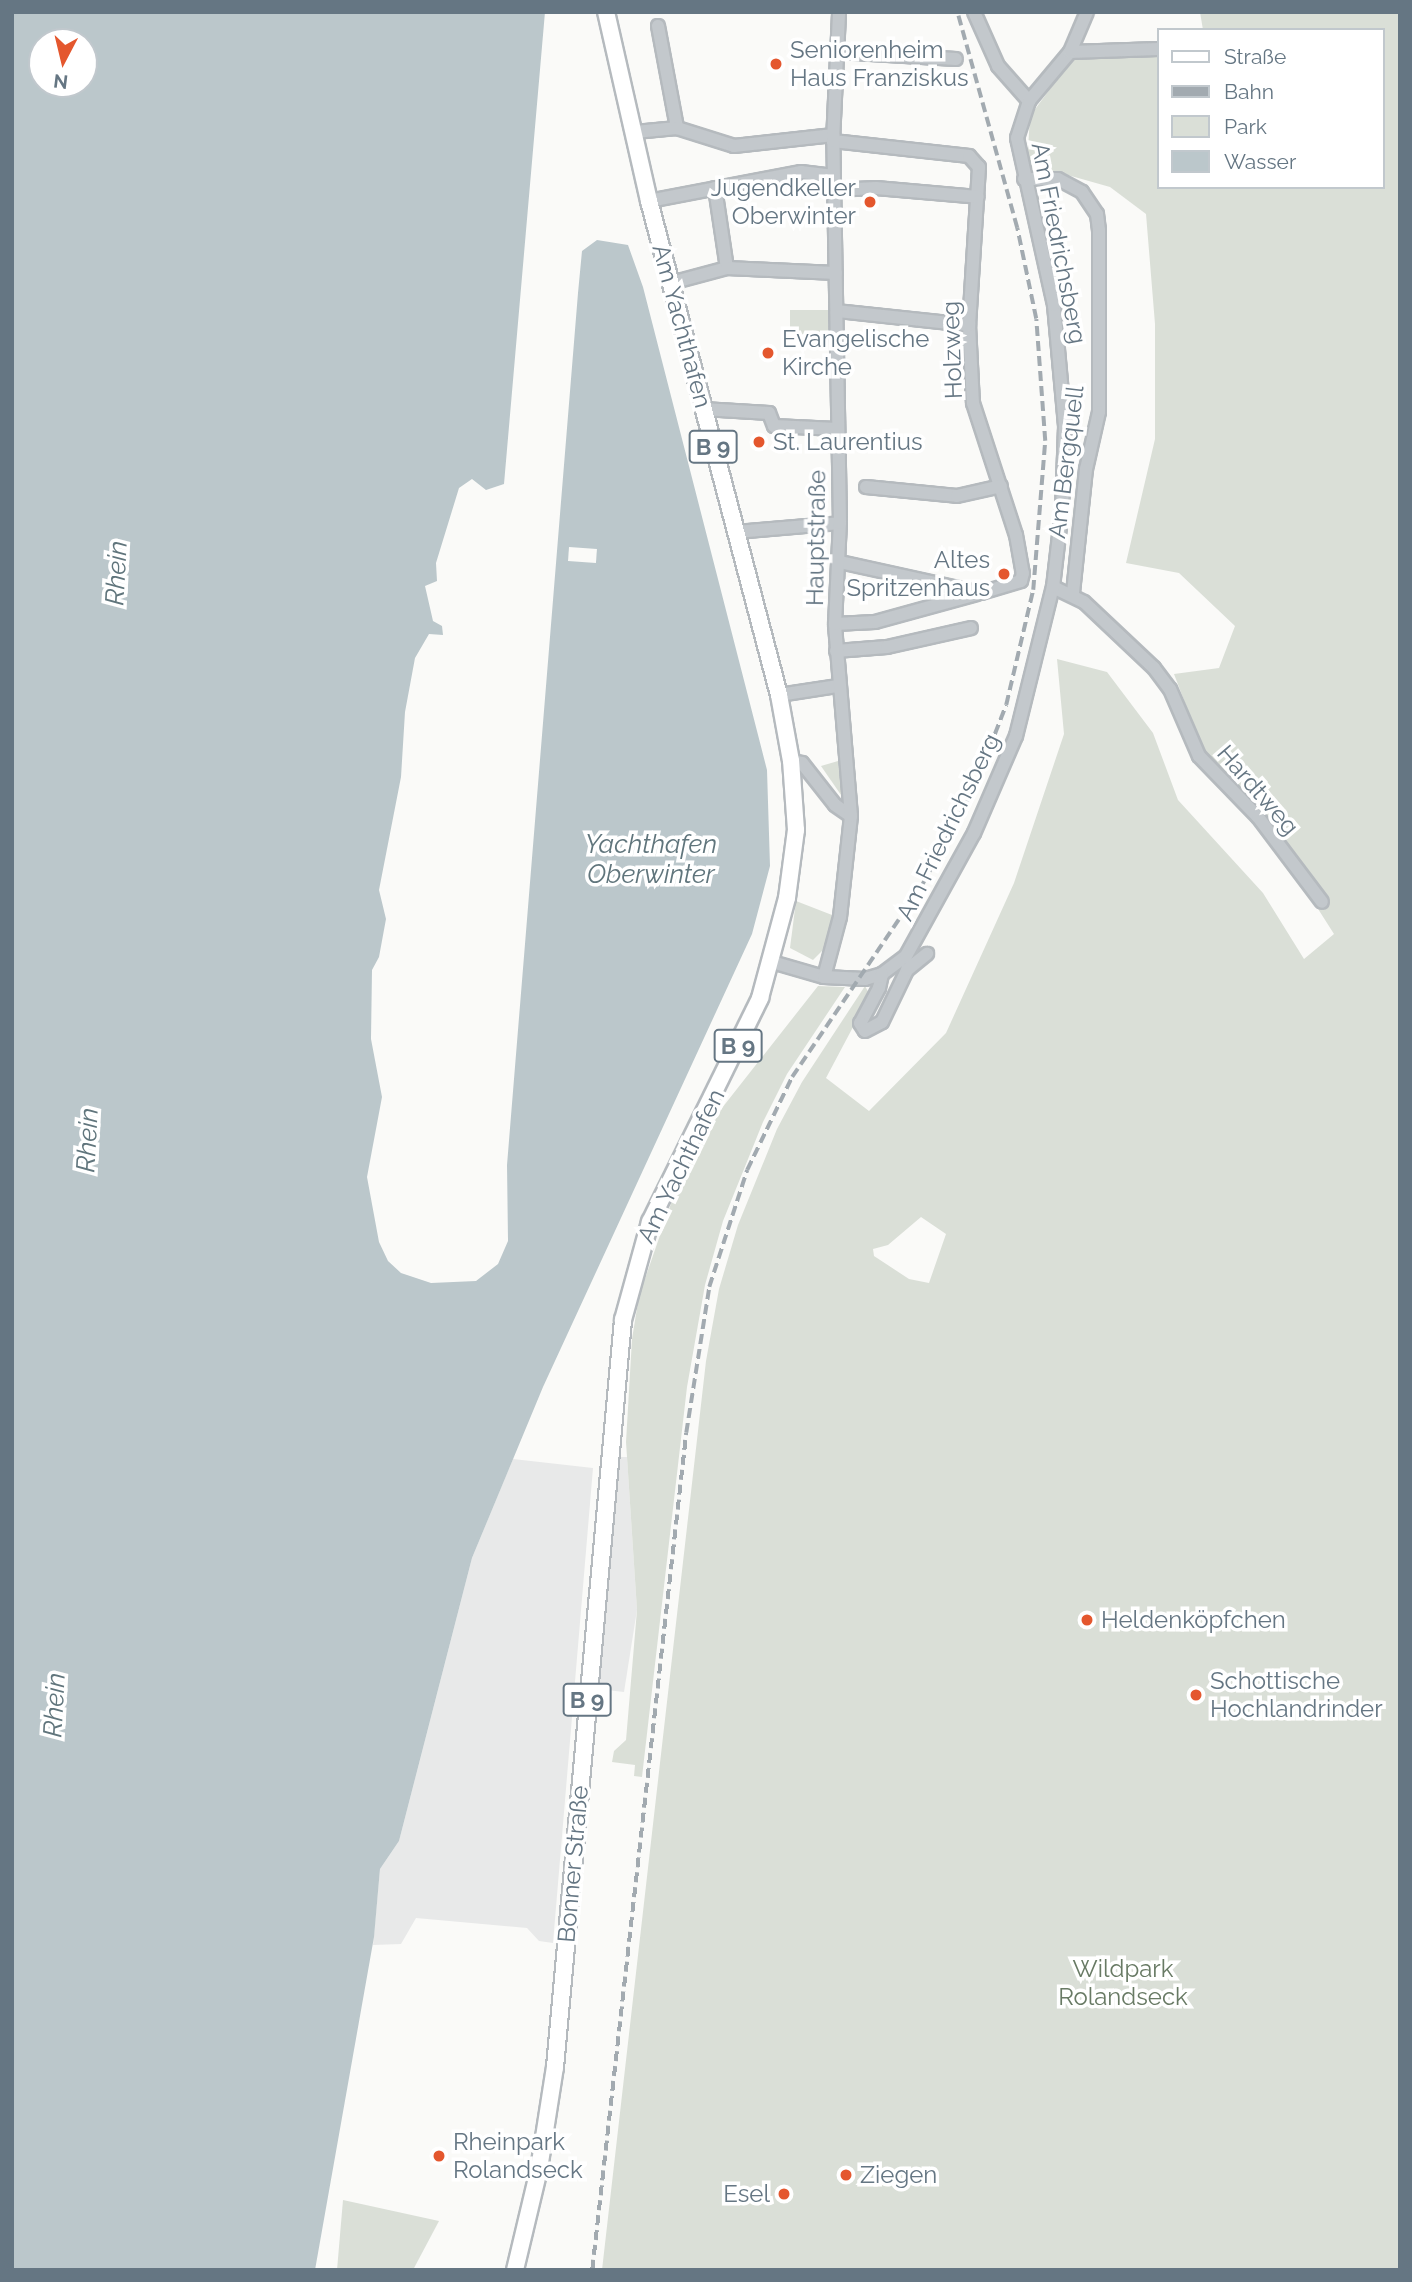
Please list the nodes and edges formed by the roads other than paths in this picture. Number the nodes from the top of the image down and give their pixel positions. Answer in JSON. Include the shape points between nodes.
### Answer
{"nodes":[{"id":1,"x":606,"y":12,"type":"edge"},
{"id":2,"x":839,"y":12,"type":"edge"},
{"id":3,"x":974,"y":12,"type":"edge"},
{"id":4,"x":1087,"y":12,"type":"edge"},
{"id":5,"x":658,"y":26,"type":"dead end"},
{"id":6,"x":1156,"y":49,"type":"edge"},
{"id":7,"x":836,"y":52,"type":"junction"},
{"id":8,"x":1070,"y":52,"type":"junction"},
{"id":9,"x":956,"y":59,"type":"dead end"},
{"id":10,"x":1029,"y":101,"type":"junction"},
{"id":11,"x":677,"y":128,"type":"junction"},
{"id":12,"x":635,"y":132,"type":"junction"},
{"id":13,"x":833,"y":138,"type":"junction"},
{"id":14,"x":834,"y":176,"type":"junction"},
{"id":15,"x":1024,"y":179,"type":"junction"},
{"id":16,"x":715,"y":188,"type":"junction"},
{"id":17,"x":834,"y":190,"type":"junction"},
{"id":18,"x":978,"y":197,"type":"junction"},
{"id":19,"x":649,"y":201,"type":"junction"},
{"id":20,"x":727,"y":268,"type":"junction"},
{"id":21,"x":836,"y":273,"type":"junction"},
{"id":22,"x":671,"y":283,"type":"junction"},
{"id":23,"x":837,"y":311,"type":"junction"},
{"id":24,"x":969,"y":326,"type":"junction"},
{"id":25,"x":703,"y":409,"type":"junction"},
{"id":26,"x":838,"y":434,"type":"junction"},
{"id":27,"x":1001,"y":486,"type":"junction"},
{"id":28,"x":866,"y":487,"type":"dead end"},
{"id":29,"x":840,"y":523,"type":"junction"},
{"id":30,"x":736,"y":532,"type":"junction"},
{"id":31,"x":840,"y":562,"type":"junction"},
{"id":32,"x":1053,"y":587,"type":"junction"},
{"id":33,"x":981,"y":593,"type":"junction"},
{"id":34,"x":1073,"y":593,"type":"junction"},
{"id":35,"x":835,"y":624,"type":"junction"},
{"id":36,"x":971,"y":628,"type":"dead end"},
{"id":37,"x":836,"y":651,"type":"junction"},
{"id":38,"x":838,"y":686,"type":"junction"},
{"id":39,"x":779,"y":695,"type":"junction"},
{"id":40,"x":791,"y":761,"type":"junction"},
{"id":41,"x":851,"y":816,"type":"junction"},
{"id":42,"x":1322,"y":902,"type":"dead end"},
{"id":43,"x":927,"y":954,"type":"dead end"},
{"id":44,"x":772,"y":962,"type":"junction"},
{"id":45,"x":882,"y":974,"type":"junction"},
{"id":46,"x":824,"y":977,"type":"junction"},
{"id":47,"x":608,"y":1454,"type":"joint"},
{"id":48,"x":515,"y":2270,"type":"edge"}],
"edges":[{"from":1,"to":12,"type":"main road","name":"Am Yachthafen","number":"B 9"},
{"from":2,"to":7,"type":"street","name":"Hauptstraße"},
{"from":3,"to":10,"type":"street","via":[[998,66]]},
{"from":4,"to":8,"type":"street","name":"Am Friedrichsberg"},
{"from":5,"to":11,"type":"street"},
{"from":6,"to":8,"type":"street"},
{"from":7,"to":9,"type":"street"},
{"from":7,"to":13,"type":"street","name":"Hauptstraße"},
{"from":8,"to":10,"type":"street","name":"Am Friedrichsberg"},
{"from":10,"to":15,"type":"street","name":"Am Friedrichsberg","via":[[1017,138]]},
{"from":11,"to":12,"type":"street"},
{"from":11,"to":13,"type":"street","via":[[734,146]]},
{"from":12,"to":19,"type":"main road","name":"Am Yachthafen","number":"B 9"},
{"from":13,"to":14,"type":"street","name":"Hauptstraße"},
{"from":13,"to":18,"type":"street","name":"Holzweg","via":[[969,156],[979,167]]},
{"from":14,"to":16,"type":"street","via":[[801,172]]},
{"from":14,"to":17,"type":"street","name":"Hauptstraße"},
{"from":15,"to":32,"type":"street","name":"Am Friedrichsberg","via":[[1054,305],[1062,384],[1064,465]]},
{"from":15,"to":34,"type":"street","name":"Am Bergquell","via":[[1058,179],[1083,192],[1097,214],[1099,230],[1099,412],[1086,469]]},
{"from":16,"to":19,"type":"street"},
{"from":16,"to":20,"type":"street"},
{"from":17,"to":18,"type":"street","via":[[876,188]]},
{"from":17,"to":21,"type":"street","name":"Hauptstraße"},
{"from":18,"to":24,"type":"street","name":"Holzweg"},
{"from":19,"to":22,"type":"main road","name":"Am Yachthafen","number":"B 9"},
{"from":20,"to":21,"type":"street"},
{"from":20,"to":22,"type":"street"},
{"from":21,"to":23,"type":"street","name":"Hauptstraße"},
{"from":22,"to":25,"type":"main road","name":"Am Yachthafen","number":"B 9"},
{"from":23,"to":24,"type":"street"},
{"from":23,"to":26,"type":"street","name":"Hauptstraße"},
{"from":24,"to":27,"type":"street","name":"Holzweg","via":[[973,403]]},
{"from":25,"to":26,"type":"street","via":[[769,413],[774,426]]},
{"from":25,"to":30,"type":"main road","name":"Am Yachthafen","number":"B 9"},
{"from":26,"to":29,"type":"street","name":"Hauptstraße"},
{"from":27,"to":28,"type":"street","via":[[957,496]]},
{"from":27,"to":33,"type":"street","name":"Holzweg","via":[[1022,560],[1021,581]]},
{"from":29,"to":30,"type":"street"},
{"from":29,"to":31,"type":"street","name":"Hauptstraße"},
{"from":30,"to":39,"type":"main road","name":"Am Yachthafen","number":"B 9"},
{"from":31,"to":33,"type":"street"},
{"from":31,"to":35,"type":"street","name":"Hauptstraße"},
{"from":32,"to":34,"type":"street","name":"Hardtweg"},
{"from":32,"to":45,"type":"street","name":"Am Friedrichsberg","via":[[1031,686],[1000,777],[916,942]]},
{"from":33,"to":35,"type":"street","via":[[875,622]]},
{"from":34,"to":42,"type":"street","name":"Hardtweg","via":[[1154,667],[1170,690],[1199,756],[1258,817]]},
{"from":35,"to":37,"type":"street","name":"Hauptstraße"},
{"from":36,"to":37,"type":"street","via":[[887,647]]},
{"from":37,"to":38,"type":"street","name":"Hauptstraße"},
{"from":38,"to":39,"type":"street"},
{"from":38,"to":41,"type":"street","name":"Hauptstraße"},
{"from":39,"to":40,"type":"main road","name":"Am Yachthafen","number":"B 9"},
{"from":40,"to":41,"type":"street","via":[[802,763],[835,805]]},
{"from":40,"to":44,"type":"main road","name":"Am Yachthafen","number":"B 9","via":[[796,830]]},
{"from":41,"to":46,"type":"street","name":"Hauptstraße","via":[[840,917]]},
{"from":43,"to":45,"type":"street","via":[[907,970],[881,1022],[865,1031],[860,1023]]},
{"from":44,"to":46,"type":"street"},
{"from":44,"to":47,"type":"main road","name":"Am Yachthafen","number":"B 9","via":[[734,1056],[643,1240],[623,1320]]},
{"from":45,"to":46,"type":"street","via":[[865,979]]},
{"from":47,"to":48,"type":"main road","name":"Bonner Straße","number":"B 9","via":[[555,2067],[539,2169]]}]}
